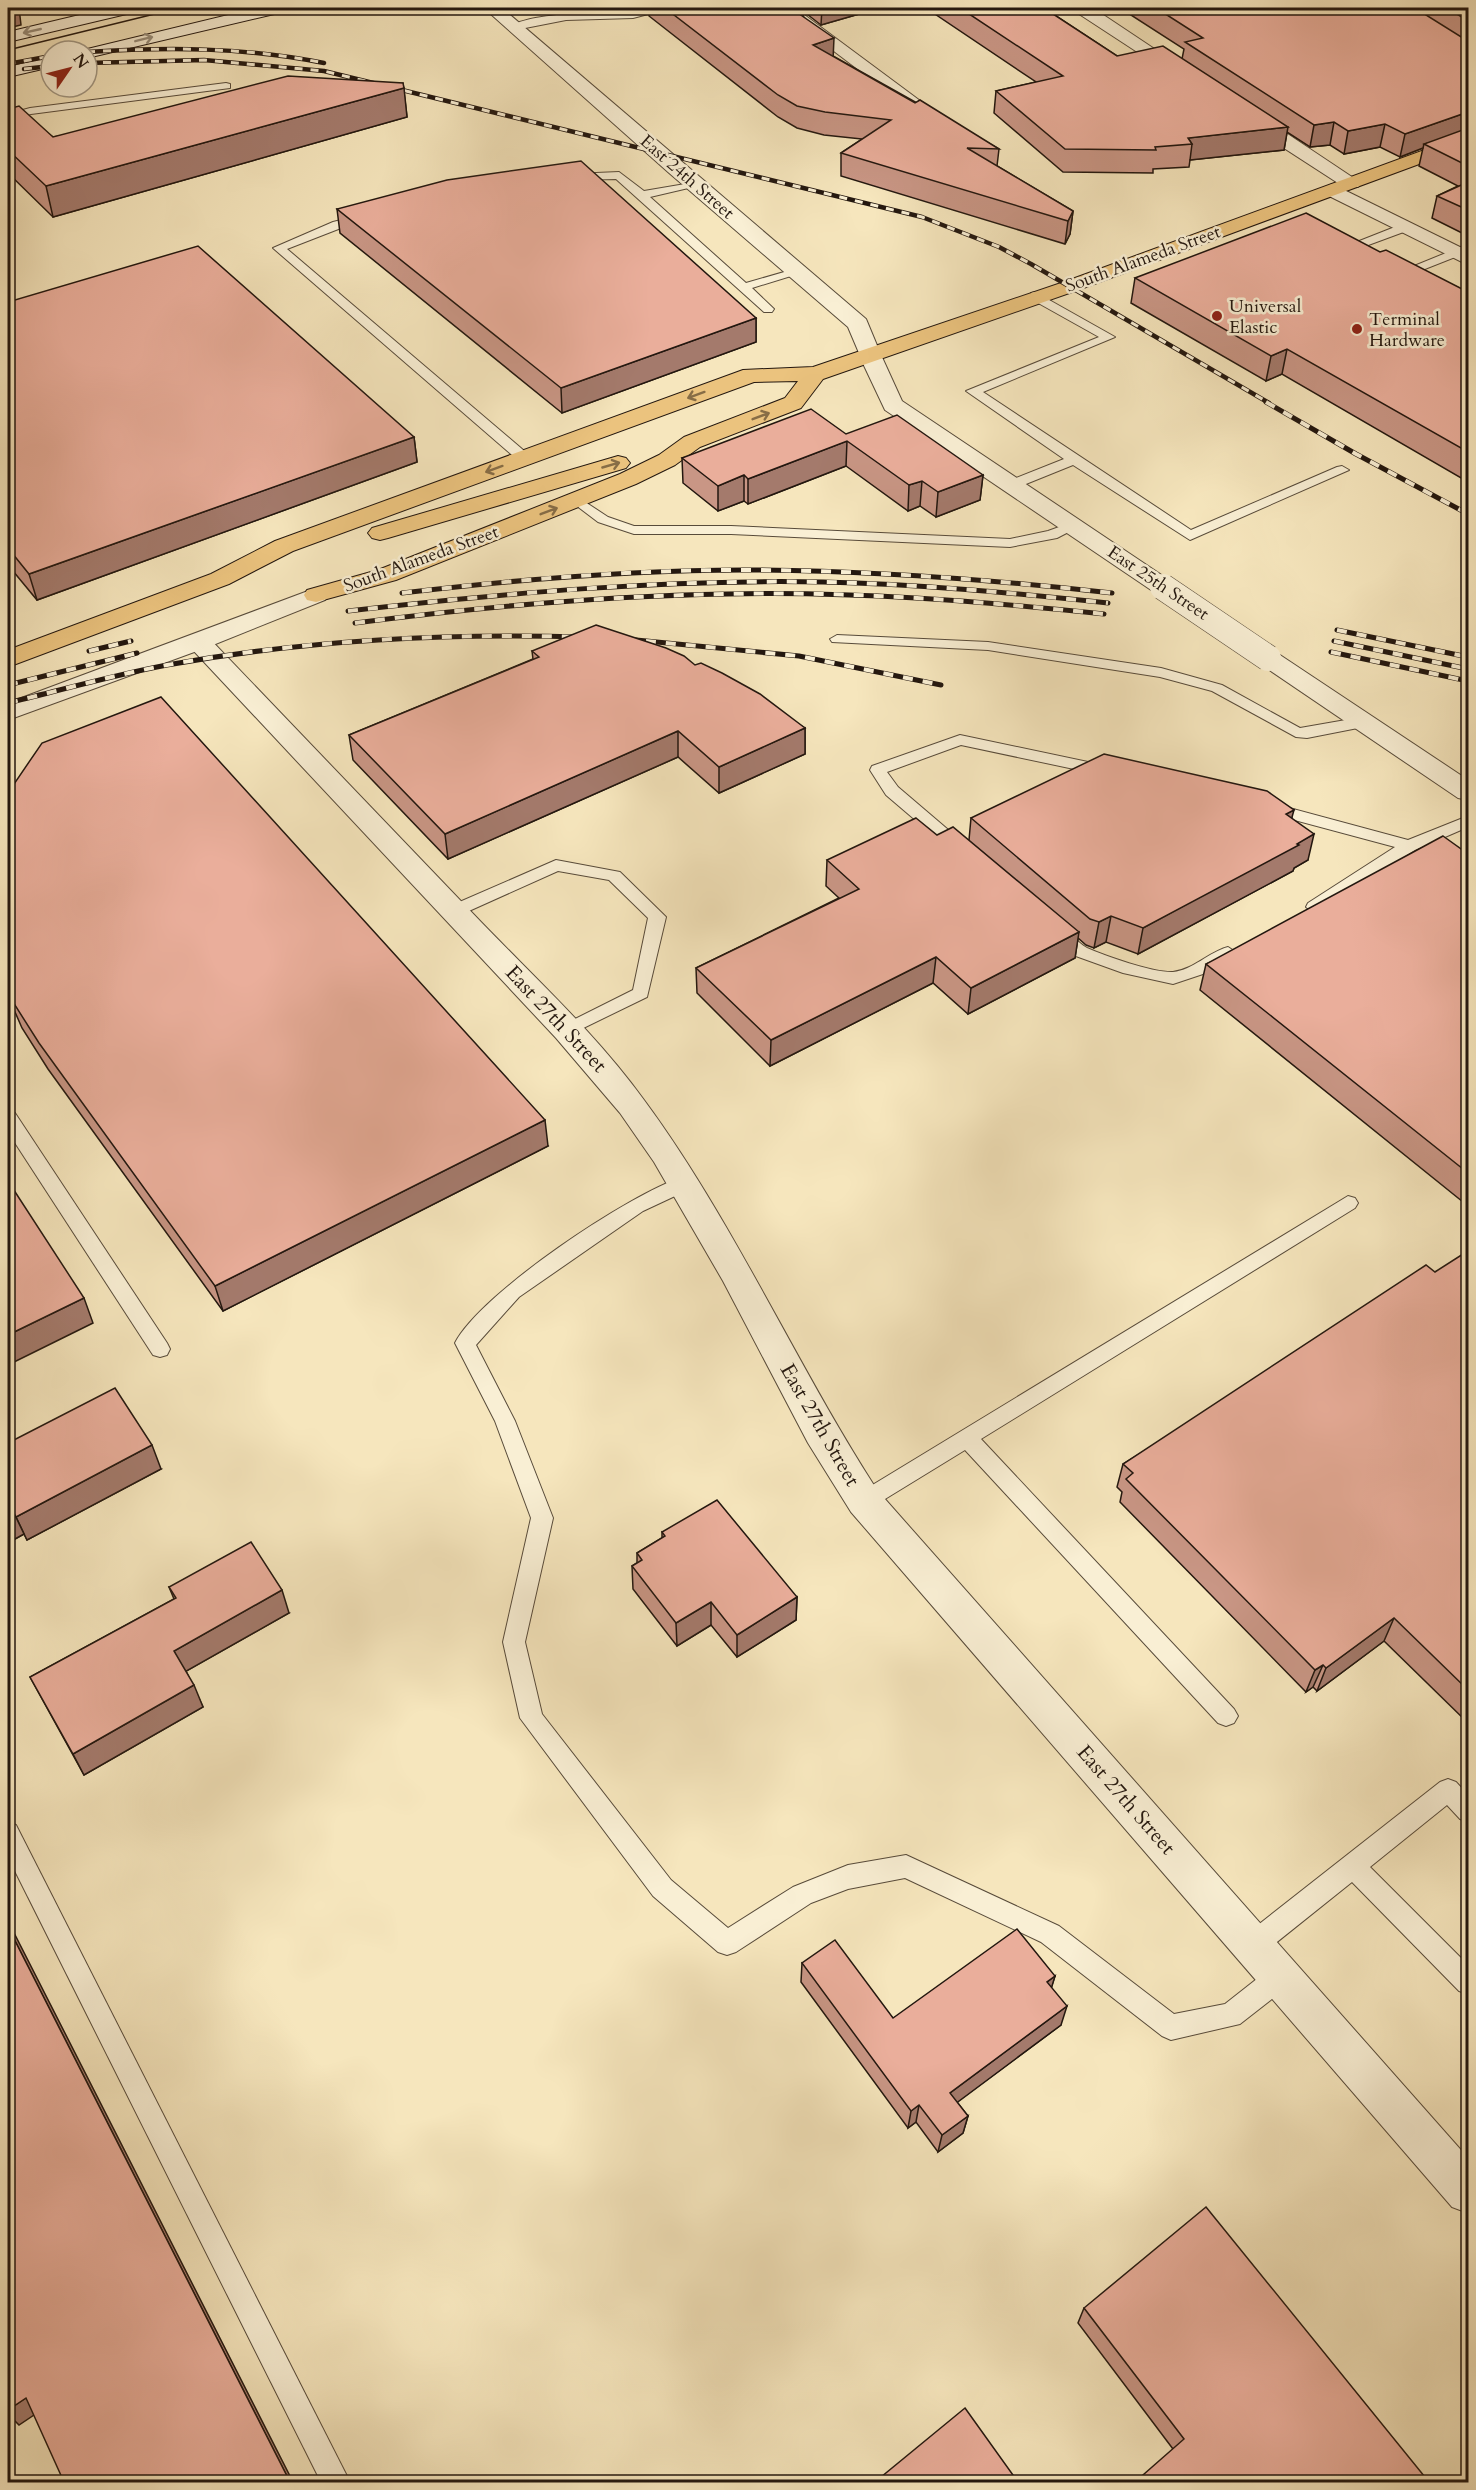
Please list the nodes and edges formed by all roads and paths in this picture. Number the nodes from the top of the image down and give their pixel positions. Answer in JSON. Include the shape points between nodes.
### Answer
{"nodes":[{"id":1,"x":129,"y":8,"type":"edge"},
{"id":2,"x":277,"y":8,"type":"edge"},
{"id":3,"x":492,"y":8,"type":"edge"},
{"id":4,"x":666,"y":8,"type":"edge"},
{"id":5,"x":785,"y":8,"type":"edge"},
{"id":6,"x":1082,"y":8,"type":"edge"},
{"id":7,"x":515,"y":27,"type":"junction"},
{"id":8,"x":8,"y":37,"type":"edge"},
{"id":9,"x":99,"y":50,"type":"edge"},
{"id":10,"x":39,"y":65,"type":"edge"},
{"id":11,"x":8,"y":72,"type":"edge"},
{"id":12,"x":1201,"y":85,"type":"edge"},
{"id":13,"x":226,"y":86,"type":"dead end"},
{"id":14,"x":1231,"y":105,"type":"edge"},
{"id":15,"x":8,"y":117,"type":"edge"},
{"id":16,"x":959,"y":136,"type":"edge"},
{"id":17,"x":1468,"y":140,"type":"edge"},
{"id":18,"x":559,"y":179,"type":"edge"},
{"id":19,"x":693,"y":184,"type":"junction"},
{"id":20,"x":1341,"y":187,"type":"junction"},
{"id":21,"x":641,"y":195,"type":"junction"},
{"id":22,"x":381,"y":213,"type":"edge"},
{"id":23,"x":1405,"y":227,"type":"junction"},
{"id":24,"x":1340,"y":251,"type":"edge"},
{"id":25,"x":1464,"y":253,"type":"edge"},
{"id":26,"x":798,"y":272,"type":"junction"},
{"id":27,"x":1398,"y":275,"type":"edge"},
{"id":28,"x":744,"y":287,"type":"junction"},
{"id":29,"x":1035,"y":296,"type":"junction"},
{"id":30,"x":768,"y":309,"type":"dead end"},
{"id":31,"x":870,"y":355,"type":"junction"},
{"id":32,"x":815,"y":374,"type":"junction"},
{"id":33,"x":611,"y":426,"type":"junction"},
{"id":34,"x":692,"y":442,"type":"junction"},
{"id":35,"x":525,"y":458,"type":"junction"},
{"id":36,"x":1074,"y":460,"type":"junction"},
{"id":37,"x":1342,"y":470,"type":"dead end"},
{"id":38,"x":1011,"y":485,"type":"junction"},
{"id":39,"x":576,"y":500,"type":"junction"},
{"id":40,"x":474,"y":505,"type":"junction"},
{"id":41,"x":1073,"y":526,"type":"junction"},
{"id":42,"x":220,"y":579,"type":"junction"},
{"id":43,"x":316,"y":594,"type":"junction"},
{"id":44,"x":837,"y":639,"type":"dead end"},
{"id":45,"x":199,"y":642,"type":"junction"},
{"id":46,"x":8,"y":659,"type":"edge"},
{"id":47,"x":8,"y":712,"type":"edge"},
{"id":48,"x":1363,"y":722,"type":"junction"},
{"id":49,"x":1124,"y":775,"type":"edge"},
{"id":50,"x":1468,"y":792,"type":"edge"},
{"id":51,"x":1248,"y":803,"type":"edge"},
{"id":52,"x":1468,"y":821,"type":"edge"},
{"id":53,"x":1409,"y":846,"type":"junction"},
{"id":54,"x":972,"y":860,"type":"edge"},
{"id":55,"x":454,"y":911,"type":"junction"},
{"id":56,"x":1300,"y":915,"type":"edge"},
{"id":57,"x":1044,"y":920,"type":"edge"},
{"id":58,"x":1238,"y":948,"type":"edge"},
{"id":59,"x":567,"y":1030,"type":"junction"},
{"id":60,"x":8,"y":1118,"type":"edge"},
{"id":61,"x":683,"y":1184,"type":"junction"},
{"id":62,"x":1348,"y":1203,"type":"dead end"},
{"id":63,"x":160,"y":1349,"type":"dead end"},
{"id":64,"x":967,"y":1438,"type":"junction"},
{"id":65,"x":864,"y":1501,"type":"junction"},
{"id":66,"x":1226,"y":1716,"type":"dead end"},
{"id":67,"x":1468,"y":1811,"type":"edge"},
{"id":68,"x":8,"y":1833,"type":"edge"},
{"id":69,"x":1352,"y":1865,"type":"junction"},
{"id":70,"x":1253,"y":1945,"type":"junction"},
{"id":71,"x":1281,"y":1976,"type":"junction"},
{"id":72,"x":1468,"y":1982,"type":"edge"},
{"id":73,"x":1468,"y":2191,"type":"edge"},
{"id":74,"x":336,"y":2482,"type":"edge"}],
"edges":[{"from":1,"to":8,"type":"street","one_way":true},
{"from":9,"to":2,"type":"street","one_way":true},
{"from":3,"to":7,"type":"street","name":"East 24th Street"},
{"from":4,"to":7,"type":"lane","via":[[633,15],[566,17]]},
{"from":5,"to":16,"type":"street"},
{"from":6,"to":12,"type":"street"},
{"from":7,"to":19,"type":"street","name":"East 24th Street"},
{"from":10,"to":11,"type":"street"},
{"from":13,"to":15,"type":"lane"},
{"from":14,"to":20,"type":"street"},
{"from":17,"to":20,"type":"main road","name":"South Alameda Street"},
{"from":18,"to":21,"type":"lane","via":[[619,175]]},
{"from":19,"to":21,"type":"lane"},
{"from":19,"to":26,"type":"street","name":"East 24th Street"},
{"from":20,"to":23,"type":"street"},
{"from":20,"to":29,"type":"main road","name":"South Alameda Street"},
{"from":21,"to":28,"type":"lane"},
{"from":22,"to":35,"type":"lane","via":[[279,248]]},
{"from":23,"to":24,"type":"lane"},
{"from":23,"to":25,"type":"street"},
{"from":25,"to":27,"type":"lane"},
{"from":26,"to":28,"type":"lane"},
{"from":26,"to":31,"type":"street","name":"East 24th Street","via":[[858,324]]},
{"from":28,"to":30,"type":"lane"},
{"from":29,"to":31,"type":"main road","name":"South Alameda Street"},
{"from":29,"to":36,"type":"lane","via":[[1109,337],[973,391]]},
{"from":31,"to":32,"type":"main road","name":"South Alameda Street"},
{"from":31,"to":38,"type":"street","name":"East 25th Street","via":[[893,405]]},
{"from":32,"to":33,"type":"main road","name":"South Alameda Street","one_way":true,"via":[[751,375]]},
{"from":34,"to":32,"type":"main road","name":"South Alameda Street","one_way":true,"via":[[793,403]]},
{"from":33,"to":35,"type":"main road","name":"South Alameda Street"},
{"from":33,"to":40,"type":"main road"},
{"from":34,"to":39,"type":"main road","name":"South Alameda Street","via":[[647,470]]},
{"from":40,"to":34,"type":"main road","one_way":true},
{"from":35,"to":42,"type":"main road","name":"South Alameda Street","one_way":true,"via":[[284,546]]},
{"from":36,"to":37,"type":"lane","via":[[1190,537]]},
{"from":36,"to":38,"type":"lane"},
{"from":38,"to":41,"type":"street","name":"East 25th Street"},
{"from":39,"to":41,"type":"lane","via":[[618,528],[634,530],[731,530],[1010,543],[1052,535]]},
{"from":43,"to":39,"type":"main road","name":"South Alameda Street","one_way":true,"via":[[369,582]]},
{"from":40,"to":42,"type":"main road"},
{"from":40,"to":43,"type":"main road"},
{"from":41,"to":48,"type":"street","name":"East 25th Street","bridge":true},
{"from":42,"to":46,"type":"main road","name":"South Alameda Street"},
{"from":43,"to":45,"type":"street","name":"South Alameda Street"},
{"from":44,"to":48,"type":"lane","via":[[988,646],[1161,673],[1217,688],[1296,732]]},
{"from":45,"to":47,"type":"street","name":"South Alameda Street"},
{"from":45,"to":55,"type":"street","name":"East 27th Street"},
{"from":48,"to":50,"type":"street","name":"East 25th Street"},
{"from":49,"to":54,"type":"lane","via":[[960,740],[878,770],[892,791]]},
{"from":51,"to":53,"type":"lane"},
{"from":52,"to":53,"type":"lane"},
{"from":53,"to":56,"type":"lane"},
{"from":55,"to":59,"type":"street","name":"East 27th Street"},
{"from":55,"to":59,"type":"lane","via":[[556,866],[614,876],[657,917],[641,993]]},
{"from":57,"to":58,"type":"lane","via":[[1079,951],[1129,969],[1173,978]]},
{"from":59,"to":61,"type":"street","name":"East 27th Street","via":[[631,1105]]},
{"from":60,"to":63,"type":"lane"},
{"from":61,"to":65,"type":"street","name":"East 27th Street","via":[[736,1273],[821,1433]]},
{"from":61,"to":71,"type":"lane","via":[[636,1206],[512,1292],[465,1343],[505,1421],[542,1518],[514,1642],[532,1718],[662,1888],[728,1943],[802,1895],[848,1877],[906,1866],[1050,1934],[1171,2027],[1231,2014]]},
{"from":62,"to":64,"type":"lane"},
{"from":64,"to":65,"type":"lane"},
{"from":64,"to":66,"type":"lane"},
{"from":65,"to":70,"type":"street","name":"East 27th Street"},
{"from":67,"to":69,"type":"lane","via":[[1448,1790]]},
{"from":68,"to":74,"type":"lane"},
{"from":69,"to":70,"type":"lane"},
{"from":69,"to":72,"type":"lane"},
{"from":70,"to":71,"type":"street","name":"East 27th Street"},
{"from":71,"to":73,"type":"street","name":"East 27th Street"}]}
